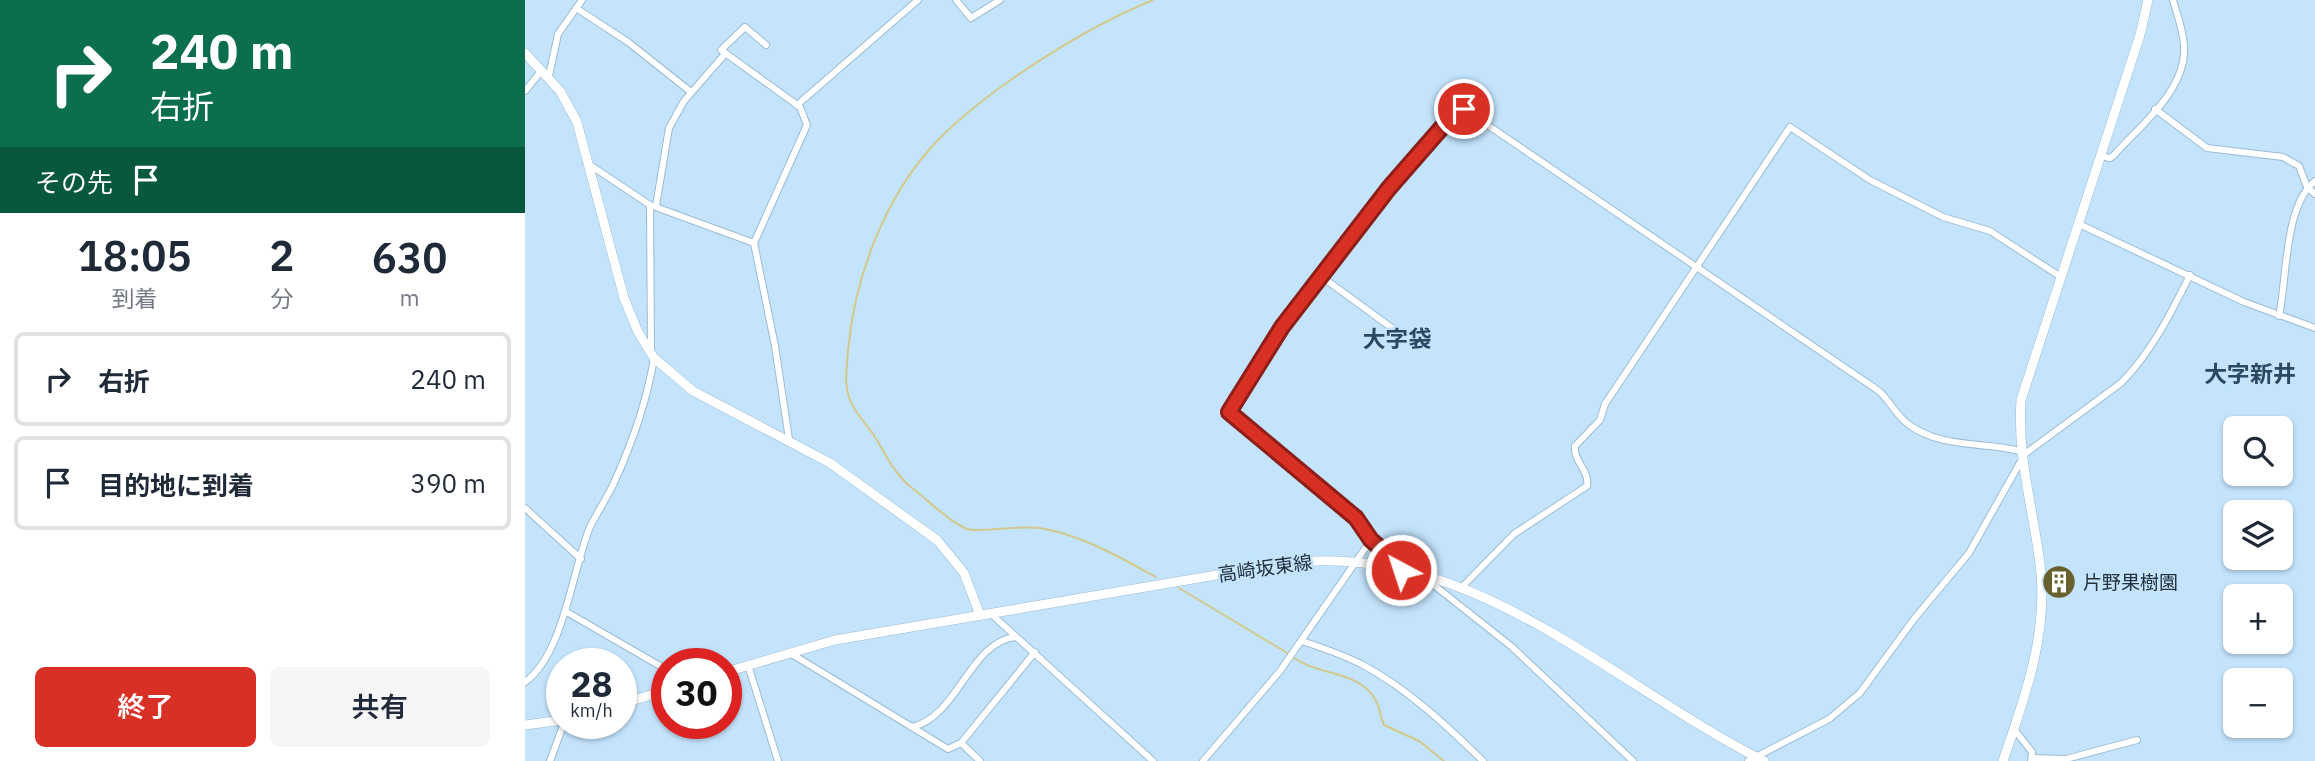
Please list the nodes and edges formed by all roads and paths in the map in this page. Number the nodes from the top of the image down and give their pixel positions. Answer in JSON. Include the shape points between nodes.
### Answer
{"nodes":[{"id":1,"x":582,"y":0,"type":"edge"},
{"id":2,"x":918,"y":0,"type":"edge"},
{"id":3,"x":956,"y":0,"type":"edge"},
{"id":4,"x":1000,"y":0,"type":"edge"},
{"id":5,"x":2148,"y":0,"type":"edge"},
{"id":6,"x":2173,"y":0,"type":"edge"},
{"id":7,"x":576,"y":8,"type":"junction"},
{"id":8,"x":766,"y":45,"type":"dead end"},
{"id":9,"x":525,"y":53,"type":"edge"},
{"id":10,"x":725,"y":54,"type":"junction"},
{"id":11,"x":545,"y":73,"type":"junction"},
{"id":12,"x":525,"y":91,"type":"edge"},
{"id":13,"x":691,"y":92,"type":"junction"},
{"id":14,"x":797,"y":105,"type":"junction"},
{"id":15,"x":2155,"y":109,"type":"junction"},
{"id":16,"x":2100,"y":156,"type":"junction"},
{"id":17,"x":587,"y":163,"type":"junction"},
{"id":18,"x":2315,"y":181,"type":"edge"},
{"id":19,"x":2307,"y":187,"type":"junction"},
{"id":20,"x":2315,"y":194,"type":"edge"},
{"id":21,"x":653,"y":206,"type":"junction"},
{"id":22,"x":2079,"y":224,"type":"junction"},
{"id":23,"x":754,"y":243,"type":"junction"},
{"id":24,"x":1696,"y":267,"type":"junction"},
{"id":25,"x":2190,"y":275,"type":"junction"},
{"id":26,"x":1322,"y":277,"type":"junction"},
{"id":27,"x":2061,"y":277,"type":"junction"},
{"id":28,"x":2280,"y":316,"type":"junction"},
{"id":29,"x":1392,"y":328,"type":"dead end"},
{"id":30,"x":2315,"y":328,"type":"edge"},
{"id":31,"x":653,"y":356,"type":"junction"},
{"id":32,"x":789,"y":439,"type":"junction"},
{"id":33,"x":2021,"y":456,"type":"junction"},
{"id":34,"x":525,"y":509,"type":"edge"},
{"id":35,"x":1371,"y":540,"type":"junction"},
{"id":36,"x":581,"y":559,"type":"junction"},
{"id":37,"x":1358,"y":561,"type":"junction"},
{"id":38,"x":1401,"y":570,"type":"junction"},
{"id":39,"x":1424,"y":576,"type":"junction"},
{"id":40,"x":1461,"y":588,"type":"junction"},
{"id":41,"x":565,"y":611,"type":"junction"},
{"id":42,"x":985,"y":614,"type":"junction"},
{"id":43,"x":1016,"y":637,"type":"junction"},
{"id":44,"x":1302,"y":640,"type":"junction"},
{"id":45,"x":1035,"y":652,"type":"junction"},
{"id":46,"x":790,"y":653,"type":"junction"},
{"id":47,"x":651,"y":661,"type":"edge"},
{"id":48,"x":748,"y":665,"type":"junction"},
{"id":49,"x":742,"y":667,"type":"edge"},
{"id":50,"x":525,"y":682,"type":"edge"},
{"id":51,"x":546,"y":723,"type":"edge"},
{"id":52,"x":525,"y":725,"type":"edge"},
{"id":53,"x":912,"y":727,"type":"junction"},
{"id":54,"x":2014,"y":729,"type":"junction"},
{"id":55,"x":557,"y":739,"type":"edge"},
{"id":56,"x":2137,"y":740,"type":"dead end"},
{"id":57,"x":961,"y":743,"type":"junction"},
{"id":58,"x":1756,"y":760,"type":"edge"},
{"id":59,"x":2031,"y":760,"type":"edge"},
{"id":60,"x":549,"y":761,"type":"edge"},
{"id":61,"x":778,"y":761,"type":"edge"},
{"id":62,"x":979,"y":761,"type":"edge"},
{"id":63,"x":1153,"y":761,"type":"edge"},
{"id":64,"x":1203,"y":761,"type":"edge"},
{"id":65,"x":1483,"y":761,"type":"edge"},
{"id":66,"x":1633,"y":761,"type":"edge"},
{"id":67,"x":2003,"y":761,"type":"edge"}],
"edges":[{"from":1,"to":7,"type":"street"},
{"from":2,"to":14,"type":"street"},
{"from":3,"to":4,"type":"street","via":[[971,18]]},
{"from":5,"to":16,"type":"street"},
{"from":6,"to":15,"type":"street","via":[[2184,57],[2175,83]]},
{"from":7,"to":11,"type":"street","via":[[555,40]]},
{"from":7,"to":13,"type":"street"},
{"from":8,"to":10,"type":"street","via":[[745,27],[721,50]]},
{"from":9,"to":11,"type":"street"},
{"from":10,"to":13,"type":"street"},
{"from":10,"to":14,"type":"street"},
{"from":11,"to":12,"type":"street"},
{"from":11,"to":17,"type":"street","via":[[577,122]]},
{"from":13,"to":21,"type":"street","via":[[669,128]]},
{"from":14,"to":23,"type":"street","via":[[804,113],[806,130]]},
{"from":15,"to":16,"type":"street","via":[[2114,155]]},
{"from":15,"to":19,"type":"street","via":[[2207,148],[2283,157],[2299,166]]},
{"from":16,"to":22,"type":"street"},
{"from":17,"to":21,"type":"street"},
{"from":17,"to":31,"type":"street","via":[[624,298]]},
{"from":18,"to":19,"type":"street"},
{"from":19,"to":20,"type":"street"},
{"from":19,"to":28,"type":"street","via":[[2287,245]]},
{"from":21,"to":23,"type":"street"},
{"from":21,"to":31,"type":"street"},
{"from":22,"to":25,"type":"street"},
{"from":22,"to":27,"type":"street"},
{"from":23,"to":32,"type":"street"},
{"from":24,"to":26,"type":"street","via":[[1464,109],[1389,188]]},
{"from":24,"to":27,"type":"street","via":[[1790,127],[1870,180],[1943,217],[1990,231]]},
{"from":24,"to":33,"type":"street","via":[[1879,391],[1913,427],[1948,442],[1989,444]]},
{"from":24,"to":40,"type":"street","via":[[1605,404],[1600,420],[1575,446],[1587,486],[1514,534]]},
{"from":25,"to":28,"type":"street"},
{"from":25,"to":33,"type":"street","via":[[2133,371]]},
{"from":26,"to":29,"type":"street"},
{"from":26,"to":35,"type":"street","via":[[1282,327],[1229,412],[1356,518]]},
{"from":27,"to":33,"type":"street","via":[[2021,400]]},
{"from":28,"to":30,"type":"street"},
{"from":31,"to":32,"type":"street","via":[[693,391]]},
{"from":31,"to":36,"type":"street","via":[[651,380],[622,465],[591,525]]},
{"from":32,"to":42,"type":"street","via":[[868,489],[945,547]]},
{"from":33,"to":54,"type":"street","via":[[2042,590],[2037,650]]},
{"from":33,"to":58,"type":"street","via":[[1969,553],[1860,693],[1829,719]]},
{"from":34,"to":36,"type":"street"},
{"from":35,"to":37,"type":"street"},
{"from":35,"to":38,"type":"street"},
{"from":36,"to":41,"type":"street"},
{"from":37,"to":38,"type":"street","name":"高崎坂東線"},
{"from":37,"to":42,"type":"street","name":"高崎坂東線","via":[[1291,562]]},
{"from":37,"to":44,"type":"street"},
{"from":38,"to":39,"type":"street","name":"高崎坂東線"},
{"from":39,"to":40,"type":"street","name":"高崎坂東線"},
{"from":39,"to":66,"type":"street","via":[[1511,647]]},
{"from":40,"to":58,"type":"street","name":"高崎坂東線","via":[[1541,626]]},
{"from":41,"to":47,"type":"street"},
{"from":41,"to":50,"type":"street","via":[[540,667]]},
{"from":42,"to":43,"type":"street"},
{"from":42,"to":46,"type":"street","name":"高崎坂東線","via":[[835,640]]},
{"from":43,"to":45,"type":"street"},
{"from":43,"to":53,"type":"street","via":[[991,648],[933,719]]},
{"from":44,"to":64,"type":"street"},
{"from":44,"to":65,"type":"street","via":[[1372,671],[1439,720]]},
{"from":45,"to":57,"type":"street"},
{"from":45,"to":63,"type":"street"},
{"from":46,"to":48,"type":"street","name":"高崎坂東線"},
{"from":46,"to":53,"type":"street"},
{"from":48,"to":49,"type":"street","name":"高崎坂東線"},
{"from":48,"to":61,"type":"street"},
{"from":51,"to":52,"type":"street"},
{"from":53,"to":57,"type":"street","via":[[944,748]]},
{"from":54,"to":59,"type":"street","via":[[2032,752]]},
{"from":54,"to":67,"type":"street"},
{"from":55,"to":60,"type":"street"},
{"from":56,"to":59,"type":"street","via":[[2066,759]]},
{"from":57,"to":62,"type":"street"}]}
